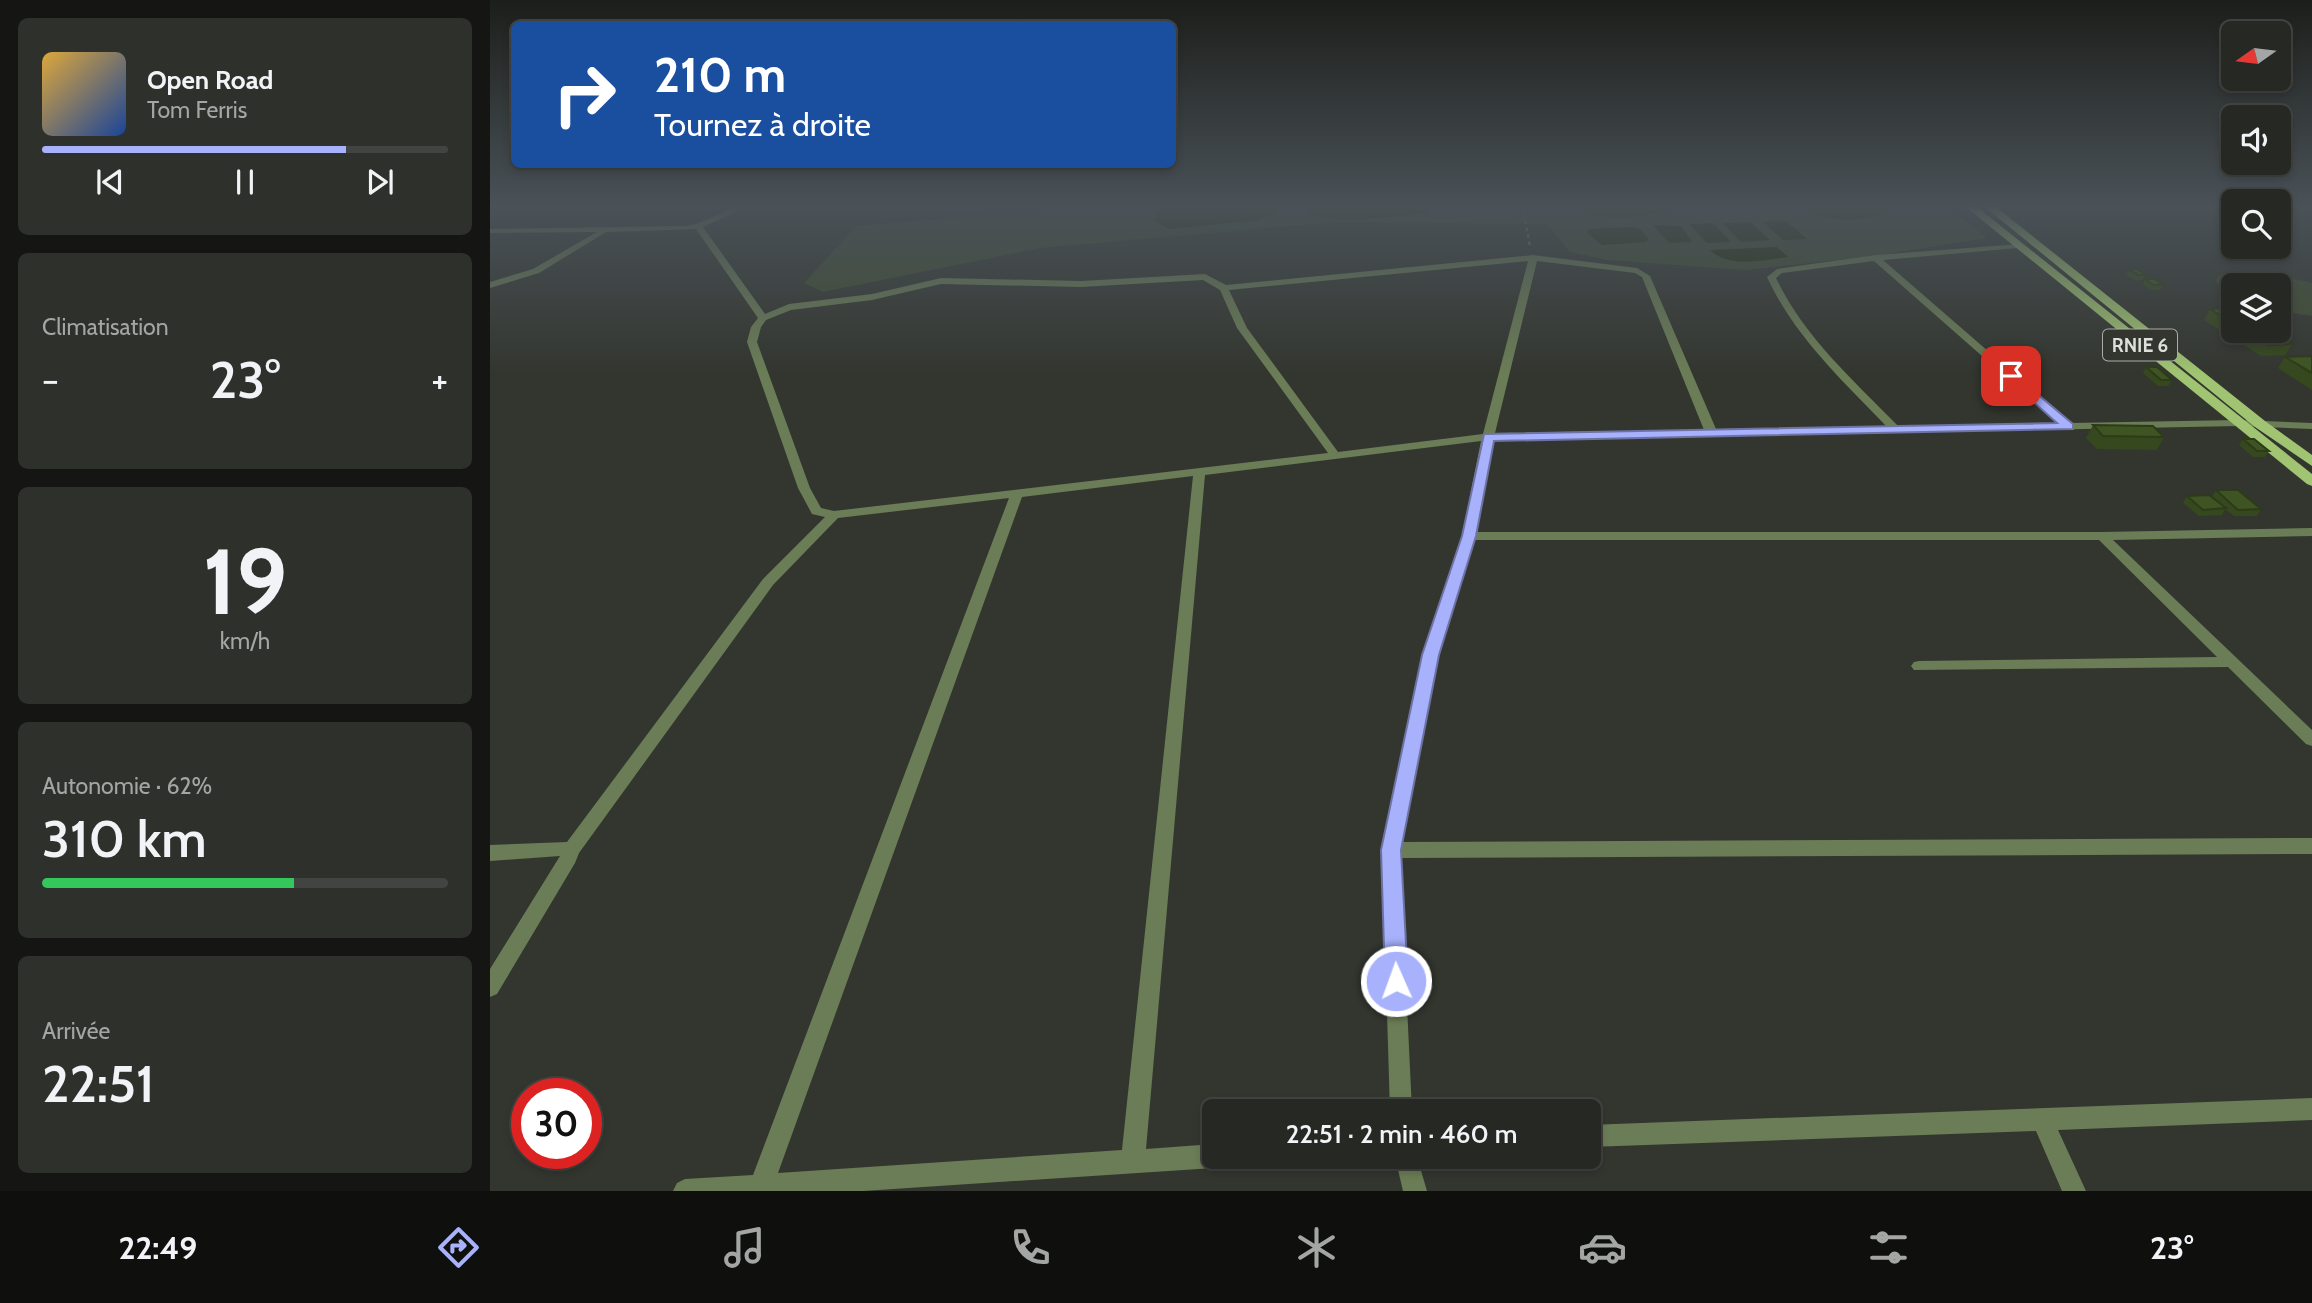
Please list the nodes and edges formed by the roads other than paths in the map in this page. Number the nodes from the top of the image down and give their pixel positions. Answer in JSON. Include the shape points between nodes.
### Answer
{"nodes":[{"id":1,"x":551,"y":263,"type":"edge"},
{"id":2,"x":724,"y":263,"type":"edge"},
{"id":3,"x":1485,"y":263,"type":"edge"},
{"id":4,"x":1531,"y":263,"type":"edge"},
{"id":5,"x":1575,"y":263,"type":"edge"},
{"id":6,"x":1842,"y":263,"type":"edge"},
{"id":7,"x":1881,"y":263,"type":"edge"},
{"id":8,"x":2039,"y":263,"type":"edge"},
{"id":9,"x":2059,"y":263,"type":"edge"},
{"id":10,"x":490,"y":285,"type":"edge"},
{"id":11,"x":1224,"y":288,"type":"junction"},
{"id":12,"x":763,"y":318,"type":"junction"},
{"id":13,"x":2239,"y":424,"type":"junction"},
{"id":14,"x":2260,"y":424,"type":"junction"},
{"id":15,"x":2068,"y":426,"type":"junction"},
{"id":16,"x":2312,"y":426,"type":"edge"},
{"id":17,"x":1895,"y":429,"type":"junction"},
{"id":18,"x":1711,"y":432,"type":"junction"},
{"id":19,"x":1488,"y":437,"type":"junction"},
{"id":20,"x":1335,"y":455,"type":"junction"},
{"id":21,"x":2312,"y":462,"type":"edge"},
{"id":22,"x":1199,"y":472,"type":"junction"},
{"id":23,"x":2312,"y":481,"type":"edge"},
{"id":24,"x":1017,"y":494,"type":"junction"},
{"id":25,"x":834,"y":515,"type":"junction"},
{"id":26,"x":2312,"y":532,"type":"edge"},
{"id":27,"x":1469,"y":536,"type":"junction"},
{"id":28,"x":2102,"y":536,"type":"junction"},
{"id":29,"x":2232,"y":662,"type":"junction"},
{"id":30,"x":1919,"y":666,"type":"dead end"},
{"id":31,"x":2312,"y":740,"type":"edge"},
{"id":32,"x":2312,"y":846,"type":"edge"},
{"id":33,"x":571,"y":850,"type":"junction"},
{"id":34,"x":1391,"y":850,"type":"junction"},
{"id":35,"x":490,"y":853,"type":"edge"},
{"id":36,"x":490,"y":987,"type":"edge"},
{"id":37,"x":1401,"y":1099,"type":"edge"},
{"id":38,"x":2312,"y":1109,"type":"edge"},
{"id":39,"x":2042,"y":1119,"type":"junction"},
{"id":40,"x":1601,"y":1136,"type":"edge"},
{"id":41,"x":1202,"y":1157,"type":"edge"},
{"id":42,"x":1132,"y":1161,"type":"junction"},
{"id":43,"x":1409,"y":1169,"type":"edge"},
{"id":44,"x":761,"y":1186,"type":"junction"},
{"id":45,"x":685,"y":1191,"type":"edge"},
{"id":46,"x":1415,"y":1191,"type":"edge"},
{"id":47,"x":2074,"y":1191,"type":"edge"}],
"edges":[{"from":1,"to":10,"type":"street"},
{"from":2,"to":12,"type":"street"},
{"from":3,"to":11,"type":"street"},
{"from":4,"to":19,"type":"street"},
{"from":5,"to":18,"type":"street","via":[[1625,268],[1646,276]]},
{"from":6,"to":17,"type":"street","via":[[1780,271],[1771,277],[1807,335]]},
{"from":7,"to":15,"type":"street"},
{"from":8,"to":13,"type":"main road","number":"RNIE 6"},
{"from":9,"to":14,"type":"main road","number":"RNIE 6"},
{"from":11,"to":12,"type":"street","via":[[1195,275],[1081,284],[941,281],[873,297],[789,307]]},
{"from":11,"to":20,"type":"street","via":[[1242,328]]},
{"from":12,"to":25,"type":"street","via":[[752,342],[804,488],[816,511]]},
{"from":13,"to":14,"type":"street"},
{"from":13,"to":15,"type":"street"},
{"from":13,"to":23,"type":"main road","number":"RNIE 6"},
{"from":14,"to":16,"type":"street"},
{"from":14,"to":21,"type":"main road","number":"RNIE 6"},
{"from":15,"to":17,"type":"street"},
{"from":17,"to":18,"type":"street"},
{"from":18,"to":19,"type":"street"},
{"from":19,"to":20,"type":"street"},
{"from":19,"to":27,"type":"street"},
{"from":20,"to":22,"type":"street"},
{"from":22,"to":24,"type":"street"},
{"from":22,"to":42,"type":"street"},
{"from":24,"to":25,"type":"street"},
{"from":24,"to":44,"type":"street"},
{"from":25,"to":33,"type":"street","via":[[768,582]]},
{"from":26,"to":28,"type":"street"},
{"from":27,"to":28,"type":"street"},
{"from":27,"to":34,"type":"street","via":[[1430,655]]},
{"from":28,"to":29,"type":"street"},
{"from":29,"to":30,"type":"street"},
{"from":29,"to":31,"type":"street"},
{"from":32,"to":34,"type":"street"},
{"from":33,"to":35,"type":"street"},
{"from":33,"to":36,"type":"street"},
{"from":34,"to":37,"type":"street"},
{"from":38,"to":39,"type":"street"},
{"from":39,"to":40,"type":"street"},
{"from":39,"to":47,"type":"street"},
{"from":41,"to":42,"type":"street"},
{"from":42,"to":44,"type":"street"},
{"from":43,"to":46,"type":"street"},
{"from":44,"to":45,"type":"street"}]}
